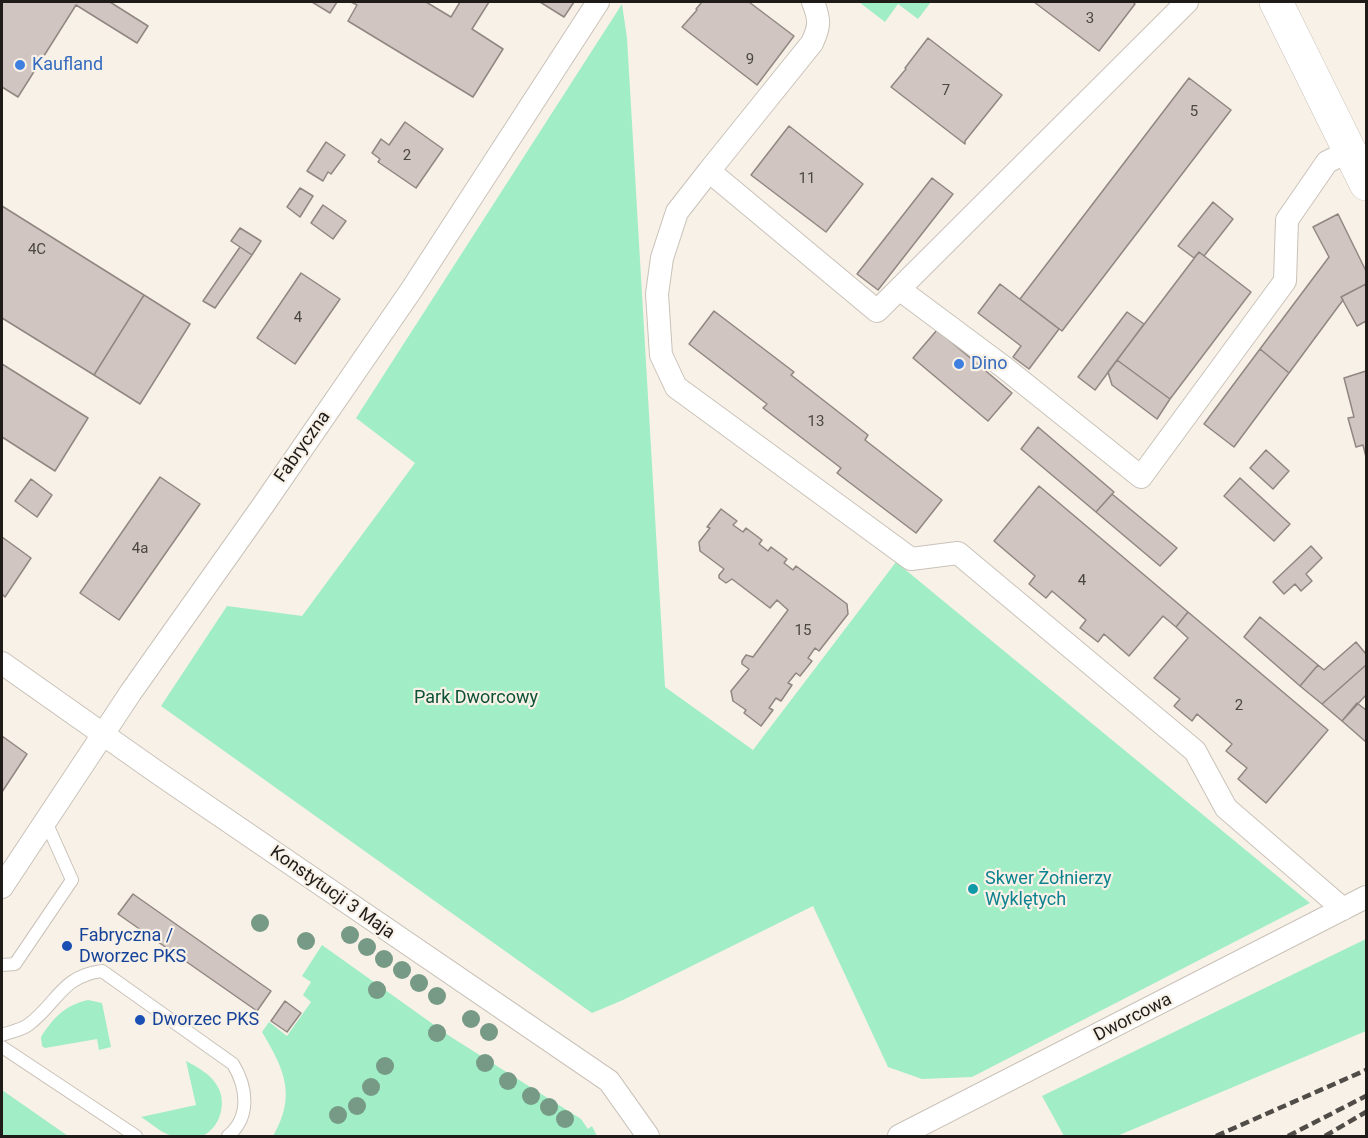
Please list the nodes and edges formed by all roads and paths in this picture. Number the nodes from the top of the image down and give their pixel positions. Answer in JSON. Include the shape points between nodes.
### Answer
{"nodes":[{"id":1,"x":598,"y":2,"type":"edge"},
{"id":2,"x":813,"y":2,"type":"edge"},
{"id":3,"x":1187,"y":2,"type":"edge"},
{"id":4,"x":1286,"y":11,"type":"edge"},
{"id":5,"x":1351,"y":150,"type":"junction"},
{"id":6,"x":709,"y":171,"type":"junction"},
{"id":7,"x":1366,"y":184,"type":"edge"},
{"id":8,"x":899,"y":288,"type":"junction"},
{"id":9,"x":2,"y":663,"type":"edge"},
{"id":10,"x":104,"y":734,"type":"junction"},
{"id":11,"x":46,"y":822,"type":"junction"},
{"id":12,"x":2,"y":887,"type":"edge"},
{"id":13,"x":1366,"y":897,"type":"edge"},
{"id":14,"x":1343,"y":909,"type":"junction"},
{"id":15,"x":2,"y":965,"type":"edge"},
{"id":16,"x":2,"y":1035,"type":"edge"},
{"id":17,"x":2,"y":1047,"type":"edge"},
{"id":18,"x":136,"y":1137,"type":"edge"},
{"id":19,"x":228,"y":1137,"type":"edge"},
{"id":20,"x":648,"y":1137,"type":"edge"},
{"id":21,"x":899,"y":1137,"type":"edge"}],
"edges":[{"from":1,"to":10,"type":"street","name":"Fabryczna","via":[[412,289]]},
{"from":2,"to":6,"type":"street","via":[[819,28],[812,43]]},
{"from":3,"to":8,"type":"street"},
{"from":4,"to":5,"type":"main road"},
{"from":5,"to":7,"type":"main road"},
{"from":5,"to":8,"type":"street","via":[[1327,162],[1287,220],[1286,281],[1141,477]]},
{"from":6,"to":8,"type":"street","via":[[877,311]]},
{"from":6,"to":14,"type":"street","via":[[677,212],[662,258],[657,294],[661,355],[676,387],[911,559],[958,553],[1195,751],[1226,808]]},
{"from":9,"to":10,"type":"street","name":"Konstytucji 3 Maja"},
{"from":10,"to":11,"type":"street","name":"Fabryczna"},
{"from":10,"to":20,"type":"street","name":"Konstytucji 3 Maja","via":[[609,1081]]},
{"from":11,"to":12,"type":"street","name":"Fabryczna"},
{"from":11,"to":15,"type":"lane","via":[[72,880],[15,964]]},
{"from":13,"to":14,"type":"street","name":"Dworcowa"},
{"from":14,"to":21,"type":"street","name":"Dworcowa"},
{"from":16,"to":19,"type":"lane","via":[[27,1026],[67,985],[85,973],[102,971],[233,1064],[242,1078],[244,1106],[242,1120]]},
{"from":17,"to":18,"type":"lane"}]}
